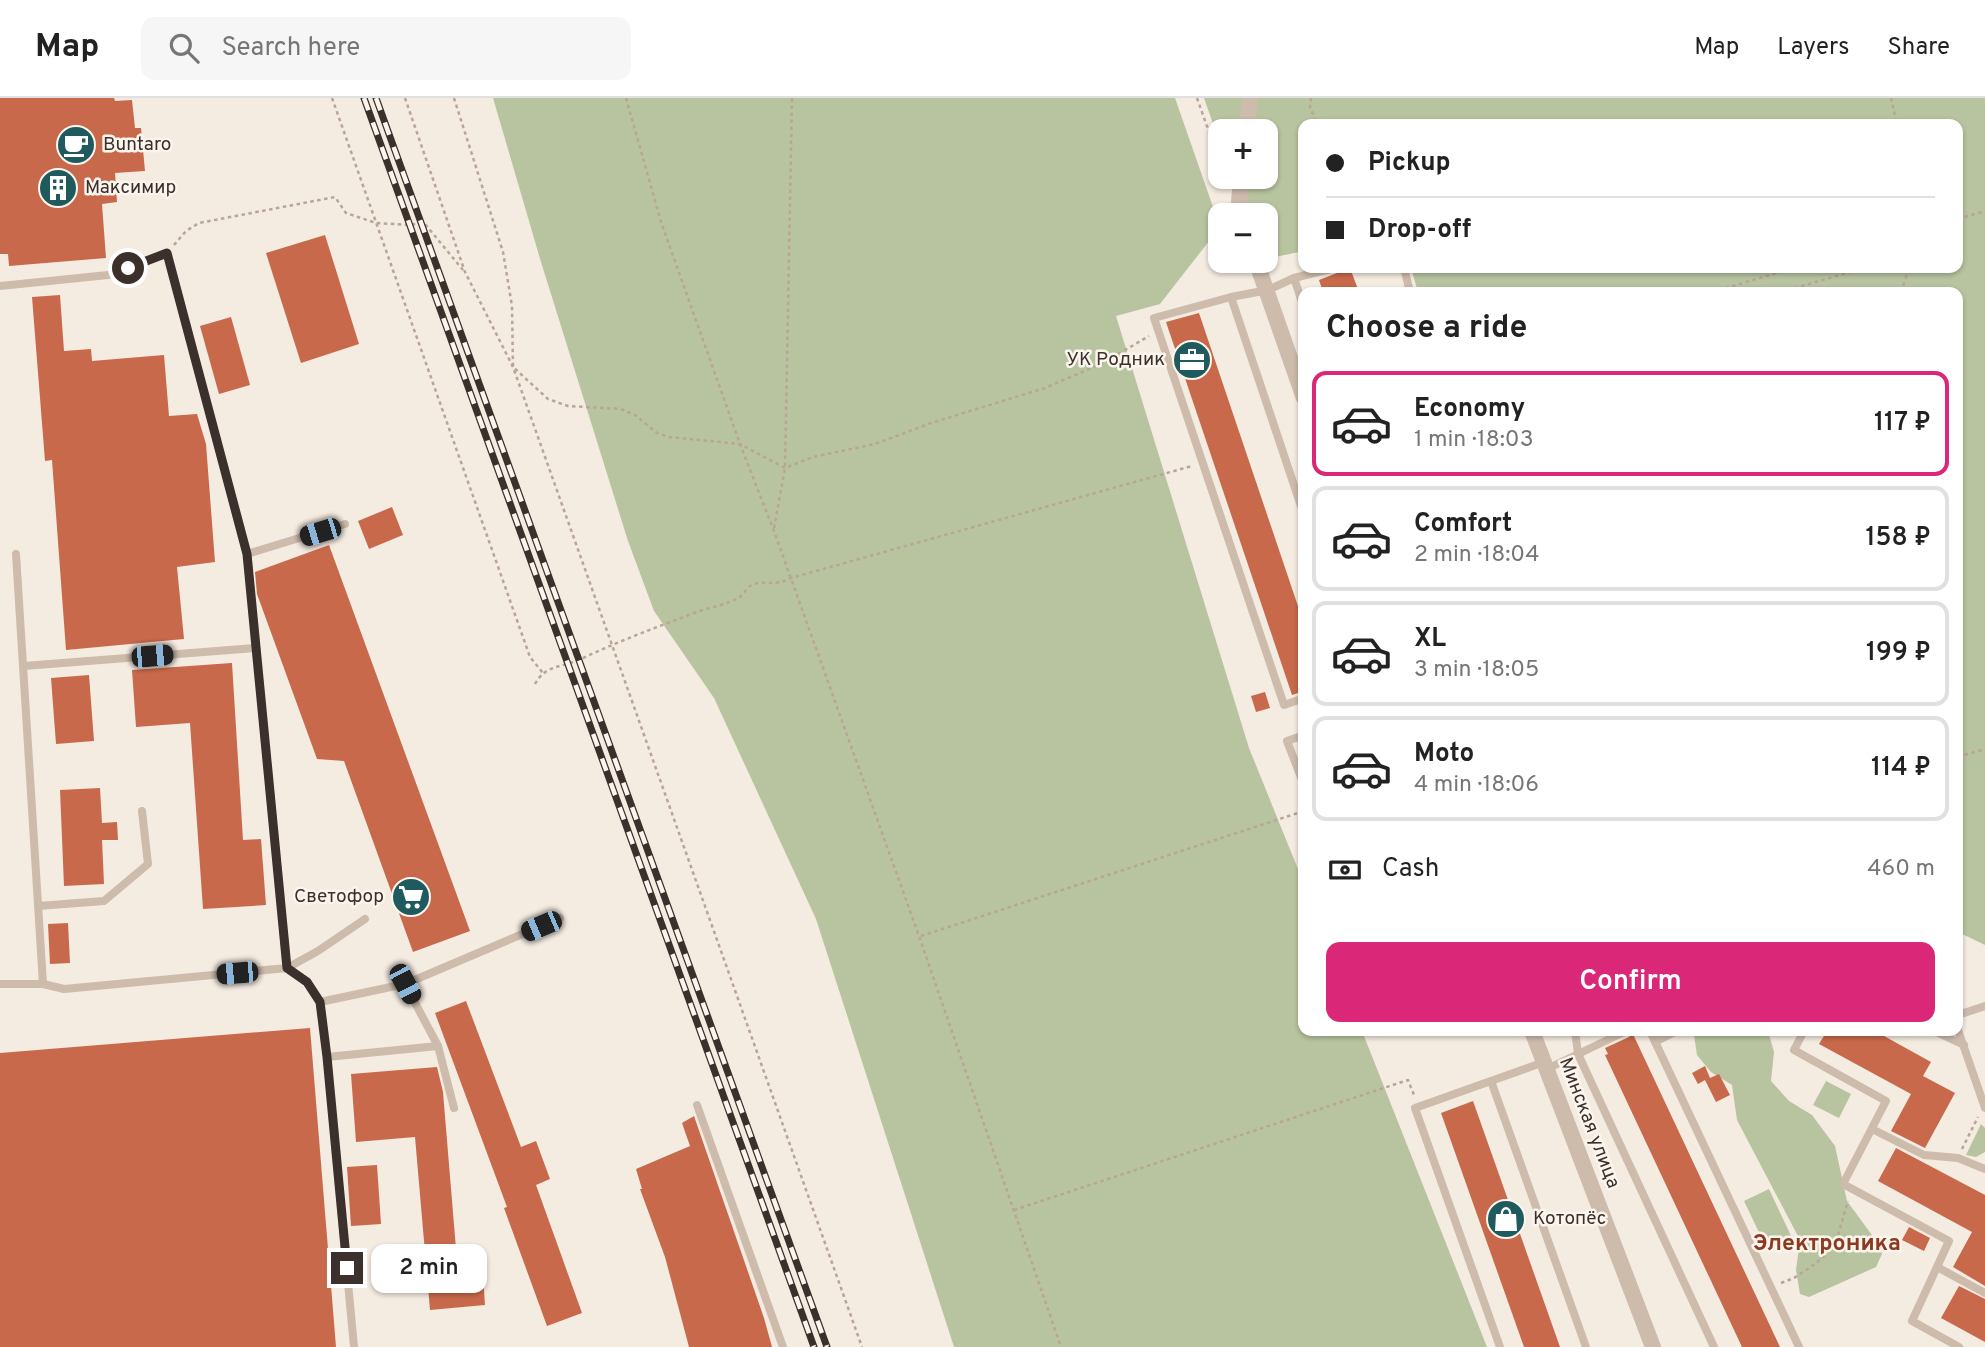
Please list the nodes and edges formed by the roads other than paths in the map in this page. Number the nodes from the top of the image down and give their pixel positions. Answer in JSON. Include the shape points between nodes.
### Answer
{"nodes":[{"id":1,"x":1250,"y":98,"type":"edge"},
{"id":2,"x":1247,"y":119,"type":"edge"},
{"id":3,"x":1261,"y":273,"type":"edge"},
{"id":4,"x":1314,"y":273,"type":"edge"},
{"id":5,"x":1294,"y":278,"type":"junction"},
{"id":6,"x":0,"y":286,"type":"edge"},
{"id":7,"x":1268,"y":290,"type":"junction"},
{"id":8,"x":1298,"y":290,"type":"edge"},
{"id":9,"x":1231,"y":297,"type":"junction"},
{"id":10,"x":1298,"y":380,"type":"edge"},
{"id":11,"x":1298,"y":497,"type":"edge"},
{"id":12,"x":345,"y":524,"type":"dead end"},
{"id":13,"x":16,"y":554,"type":"dead end"},
{"id":14,"x":247,"y":554,"type":"junction"},
{"id":15,"x":255,"y":648,"type":"junction"},
{"id":16,"x":24,"y":666,"type":"junction"},
{"id":17,"x":1298,"y":700,"type":"edge"},
{"id":18,"x":1298,"y":737,"type":"edge"},
{"id":19,"x":1298,"y":769,"type":"edge"},
{"id":20,"x":142,"y":811,"type":"dead end"},
{"id":21,"x":38,"y":906,"type":"junction"},
{"id":22,"x":560,"y":918,"type":"dead end"},
{"id":23,"x":365,"y":919,"type":"dead end"},
{"id":24,"x":287,"y":968,"type":"junction"},
{"id":25,"x":43,"y":984,"type":"junction"},
{"id":26,"x":405,"y":984,"type":"junction"},
{"id":27,"x":0,"y":985,"type":"edge"},
{"id":28,"x":320,"y":1002,"type":"junction"},
{"id":29,"x":1985,"y":1006,"type":"edge"},
{"id":30,"x":1963,"y":1013,"type":"edge"},
{"id":31,"x":1534,"y":1036,"type":"edge"},
{"id":32,"x":1576,"y":1036,"type":"edge"},
{"id":33,"x":1616,"y":1036,"type":"edge"},
{"id":34,"x":1653,"y":1036,"type":"edge"},
{"id":35,"x":1667,"y":1036,"type":"edge"},
{"id":36,"x":1801,"y":1036,"type":"edge"},
{"id":37,"x":1945,"y":1036,"type":"edge"},
{"id":38,"x":1960,"y":1036,"type":"edge"},
{"id":39,"x":1656,"y":1042,"type":"junction"},
{"id":40,"x":1964,"y":1045,"type":"junction"},
{"id":41,"x":438,"y":1046,"type":"junction"},
{"id":42,"x":1578,"y":1054,"type":"junction"},
{"id":43,"x":327,"y":1057,"type":"junction"},
{"id":44,"x":1545,"y":1065,"type":"junction"},
{"id":45,"x":1491,"y":1081,"type":"junction"},
{"id":46,"x":1984,"y":1104,"type":"edge"},
{"id":47,"x":697,"y":1105,"type":"dead end"},
{"id":48,"x":454,"y":1108,"type":"dead end"},
{"id":49,"x":1872,"y":1129,"type":"junction"},
{"id":50,"x":1985,"y":1169,"type":"edge"},
{"id":51,"x":1937,"y":1267,"type":"junction"},
{"id":52,"x":1985,"y":1293,"type":"edge"},
{"id":53,"x":354,"y":1347,"type":"edge"},
{"id":54,"x":783,"y":1347,"type":"edge"},
{"id":55,"x":1500,"y":1347,"type":"edge"},
{"id":56,"x":1586,"y":1347,"type":"edge"},
{"id":57,"x":1653,"y":1347,"type":"edge"},
{"id":58,"x":1714,"y":1347,"type":"edge"},
{"id":59,"x":1799,"y":1347,"type":"edge"},
{"id":60,"x":1959,"y":1347,"type":"edge"}],
"edges":[{"from":1,"to":2,"type":"street"},
{"from":3,"to":7,"type":"street"},
{"from":4,"to":5,"type":"lane"},
{"from":5,"to":7,"type":"lane"},
{"from":5,"to":8,"type":"lane"},
{"from":6,"to":14,"type":"lane","via":[[108,275],[167,253]]},
{"from":7,"to":9,"type":"lane"},
{"from":7,"to":10,"type":"street"},
{"from":9,"to":11,"type":"lane"},
{"from":9,"to":17,"type":"lane","via":[[1154,318],[1284,705]]},
{"from":12,"to":14,"type":"lane"},
{"from":13,"to":16,"type":"lane"},
{"from":14,"to":15,"type":"lane"},
{"from":15,"to":16,"type":"lane"},
{"from":15,"to":24,"type":"lane"},
{"from":16,"to":21,"type":"lane"},
{"from":18,"to":19,"type":"lane","via":[[1287,741]]},
{"from":20,"to":21,"type":"lane","via":[[148,864],[104,901]]},
{"from":21,"to":25,"type":"lane"},
{"from":22,"to":26,"type":"lane"},
{"from":23,"to":24,"type":"lane"},
{"from":24,"to":25,"type":"lane","via":[[64,989]]},
{"from":24,"to":28,"type":"lane","via":[[307,982]]},
{"from":25,"to":27,"type":"lane"},
{"from":26,"to":28,"type":"lane"},
{"from":26,"to":41,"type":"lane"},
{"from":28,"to":43,"type":"lane"},
{"from":29,"to":30,"type":"lane"},
{"from":31,"to":44,"type":"street","name":"Минская улица"},
{"from":32,"to":42,"type":"lane"},
{"from":33,"to":42,"type":"lane"},
{"from":34,"to":39,"type":"lane"},
{"from":35,"to":39,"type":"lane"},
{"from":36,"to":49,"type":"lane","via":[[1794,1050],[1886,1101]]},
{"from":37,"to":40,"type":"lane"},
{"from":38,"to":40,"type":"lane"},
{"from":39,"to":59,"type":"lane"},
{"from":40,"to":46,"type":"lane"},
{"from":41,"to":43,"type":"lane"},
{"from":41,"to":48,"type":"lane"},
{"from":42,"to":44,"type":"lane"},
{"from":42,"to":58,"type":"lane"},
{"from":43,"to":53,"type":"lane"},
{"from":44,"to":45,"type":"lane"},
{"from":44,"to":57,"type":"street","name":"Минская улица"},
{"from":45,"to":55,"type":"lane","via":[[1415,1108]]},
{"from":45,"to":56,"type":"lane"},
{"from":47,"to":54,"type":"lane"},
{"from":49,"to":50,"type":"lane","via":[[1924,1155],[1958,1158]]},
{"from":49,"to":51,"type":"lane","via":[[1843,1184],[1949,1241]]},
{"from":51,"to":52,"type":"lane"},
{"from":51,"to":60,"type":"lane","via":[[1912,1321]]}]}
